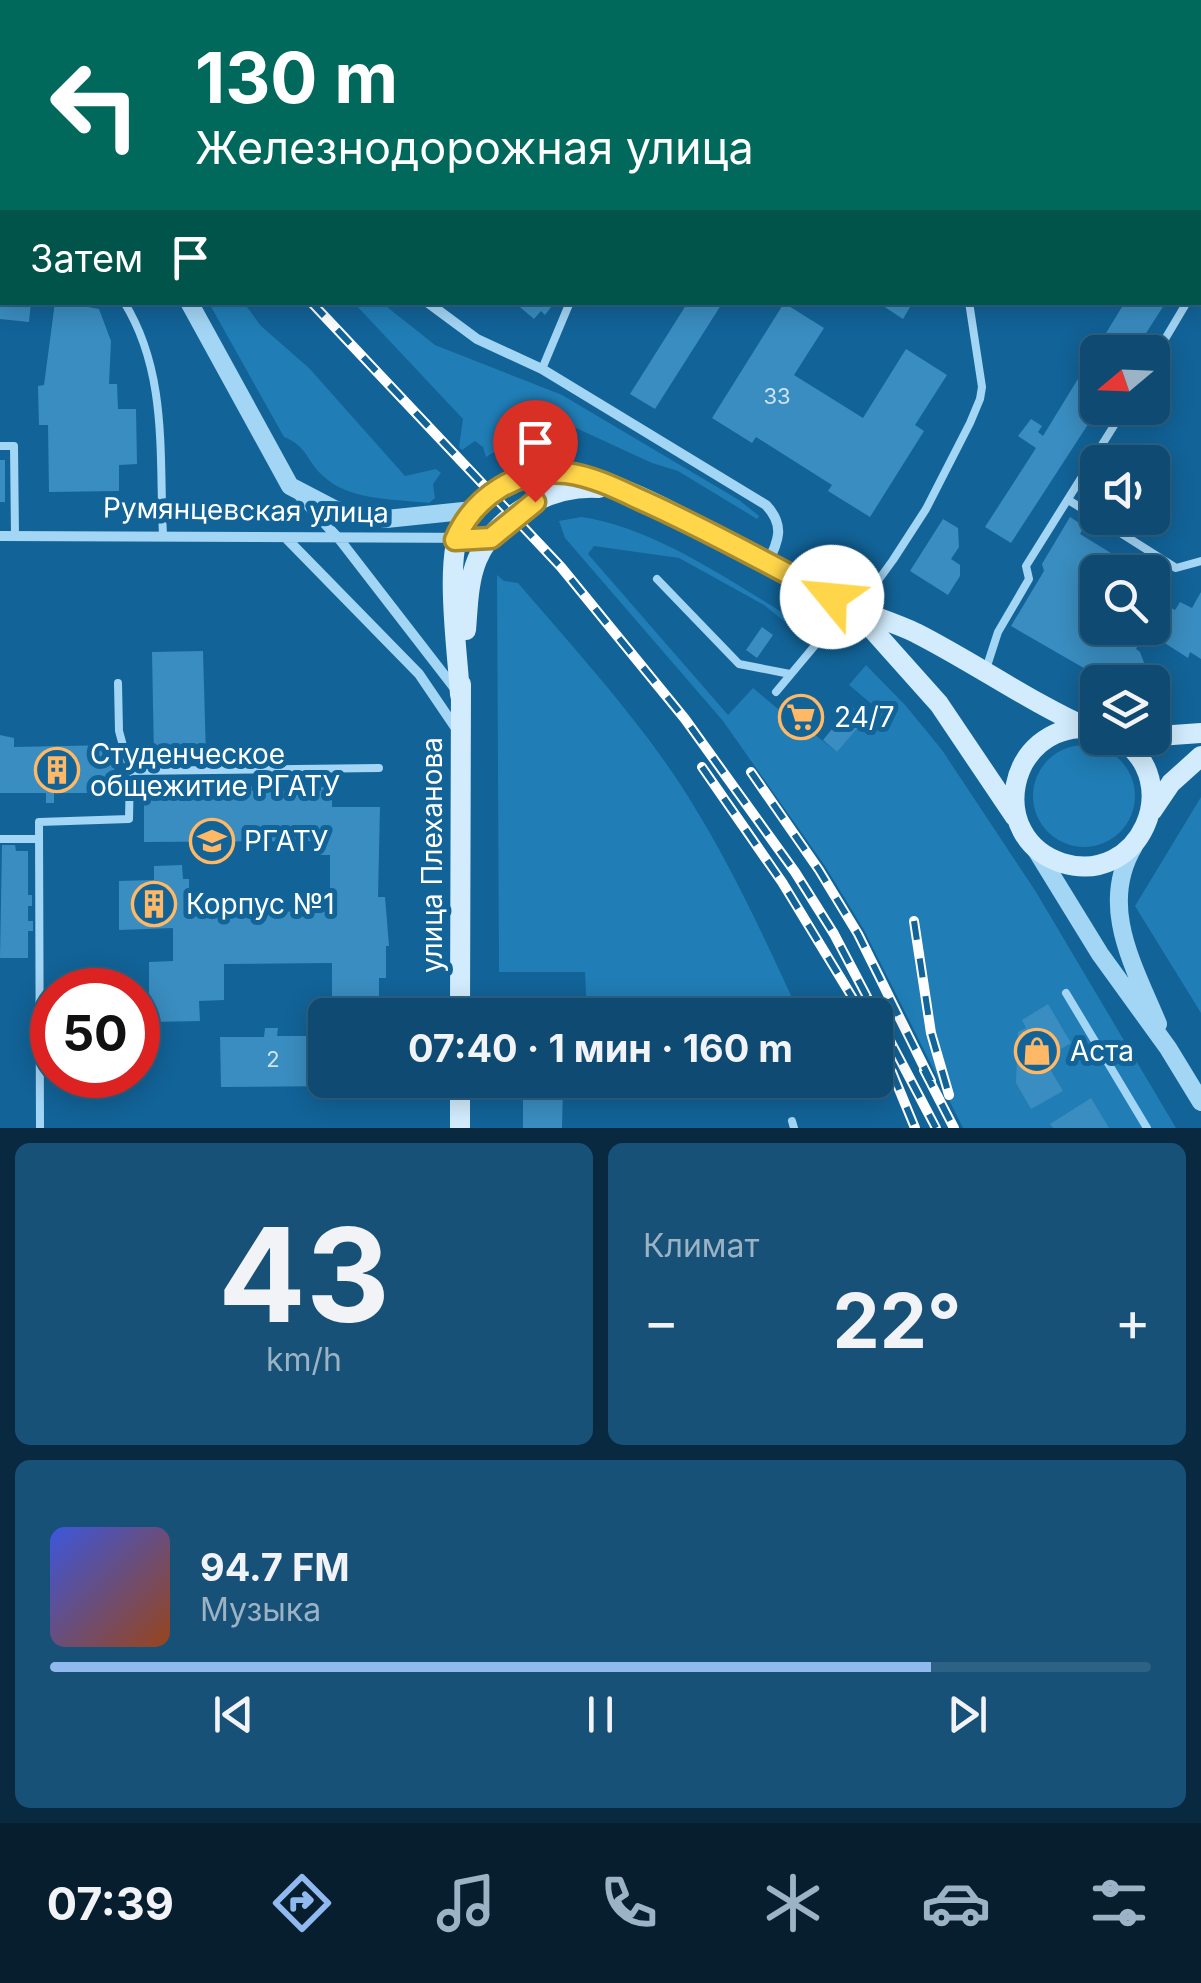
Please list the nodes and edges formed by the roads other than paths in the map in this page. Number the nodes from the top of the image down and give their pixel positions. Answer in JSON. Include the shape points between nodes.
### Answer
{"nodes":[{"id":1,"x":126,"y":305,"type":"edge"},
{"id":2,"x":191,"y":305,"type":"edge"},
{"id":3,"x":431,"y":305,"type":"edge"},
{"id":4,"x":569,"y":305,"type":"edge"},
{"id":5,"x":969,"y":305,"type":"edge"},
{"id":6,"x":1185,"y":305,"type":"edge"},
{"id":7,"x":1167,"y":335,"type":"edge"},
{"id":8,"x":542,"y":369,"type":"junction"},
{"id":9,"x":1115,"y":425,"type":"edge"},
{"id":10,"x":0,"y":446,"type":"edge"},
{"id":11,"x":290,"y":486,"type":"junction"},
{"id":12,"x":630,"y":495,"type":"junction"},
{"id":13,"x":1070,"y":500,"type":"junction"},
{"id":14,"x":473,"y":510,"type":"junction"},
{"id":15,"x":0,"y":536,"type":"edge"},
{"id":16,"x":15,"y":536,"type":"junction"},
{"id":17,"x":162,"y":536,"type":"junction"},
{"id":18,"x":285,"y":537,"type":"junction"},
{"id":19,"x":491,"y":538,"type":"junction"},
{"id":20,"x":340,"y":540,"type":"junction"},
{"id":21,"x":455,"y":540,"type":"junction"},
{"id":22,"x":1201,"y":560,"type":"edge"},
{"id":23,"x":767,"y":564,"type":"junction"},
{"id":24,"x":658,"y":579,"type":"dead end"},
{"id":25,"x":853,"y":608,"type":"junction"},
{"id":26,"x":985,"y":672,"type":"junction"},
{"id":27,"x":790,"y":674,"type":"junction"},
{"id":28,"x":118,"y":683,"type":"dead end"},
{"id":29,"x":776,"y":692,"type":"dead end"},
{"id":30,"x":460,"y":695,"type":"junction"},
{"id":31,"x":1080,"y":723,"type":"edge"},
{"id":32,"x":1080,"y":729,"type":"edge"},
{"id":33,"x":1201,"y":732,"type":"edge"},
{"id":34,"x":459,"y":734,"type":"junction"},
{"id":35,"x":1170,"y":735,"type":"edge"},
{"id":36,"x":1137,"y":755,"type":"edge"},
{"id":37,"x":1201,"y":756,"type":"edge"},
{"id":38,"x":379,"y":768,"type":"dead end"},
{"id":39,"x":130,"y":771,"type":"junction"},
{"id":40,"x":1151,"y":813,"type":"junction"},
{"id":41,"x":1019,"y":823,"type":"junction"},
{"id":42,"x":1140,"y":835,"type":"junction"},
{"id":43,"x":0,"y":839,"type":"edge"},
{"id":44,"x":39,"y":839,"type":"junction"},
{"id":45,"x":1033,"y":844,"type":"junction"},
{"id":46,"x":1066,"y":994,"type":"dead end"},
{"id":47,"x":460,"y":998,"type":"edge"},
{"id":48,"x":1168,"y":1048,"type":"junction"},
{"id":49,"x":460,"y":1098,"type":"edge"},
{"id":50,"x":1201,"y":1102,"type":"edge"},
{"id":51,"x":40,"y":1128,"type":"edge"},
{"id":52,"x":460,"y":1128,"type":"edge"},
{"id":53,"x":1147,"y":1128,"type":"edge"}],
"edges":[{"from":1,"to":17,"type":"lane","via":[[159,404]]},
{"from":2,"to":11,"type":"street"},
{"from":3,"to":8,"type":"street","via":[[477,338]]},
{"from":4,"to":8,"type":"lane"},
{"from":5,"to":25,"type":"lane","via":[[980,399],[926,509]]},
{"from":6,"to":7,"type":"lane"},
{"from":8,"to":23,"type":"street","via":[[766,505],[780,534]]},
{"from":9,"to":13,"type":"lane"},
{"from":10,"to":16,"type":"lane","via":[[14,446]]},
{"from":11,"to":14,"type":"street","name":"Румянцевская улица","via":[[336,510],[386,519]]},
{"from":11,"to":20,"type":"street"},
{"from":12,"to":14,"type":"main road","via":[[583,476],[548,472],[507,484]]},
{"from":12,"to":19,"type":"main road","via":[[594,488],[549,495]]},
{"from":12,"to":23,"type":"main road"},
{"from":13,"to":22,"type":"lane","via":[[1176,568]]},
{"from":13,"to":26,"type":"lane","via":[[1026,566],[1030,579],[998,632]]},
{"from":14,"to":21,"type":"main road"},
{"from":15,"to":16,"type":"street","name":"Румянцевская улица"},
{"from":16,"to":17,"type":"street","name":"Румянцевская улица"},
{"from":17,"to":18,"type":"street","name":"Румянцевская улица"},
{"from":18,"to":20,"type":"street","name":"Румянцевская улица"},
{"from":18,"to":34,"type":"street","via":[[420,674]]},
{"from":19,"to":21,"type":"street","name":"Румянцевская улица"},
{"from":19,"to":30,"type":"main road","name":"улица Плеханова","via":[[471,580]]},
{"from":20,"to":21,"type":"street","name":"Румянцевская улица"},
{"from":20,"to":30,"type":"street"},
{"from":21,"to":30,"type":"main road","name":"улица Плеханова"},
{"from":23,"to":25,"type":"main road"},
{"from":24,"to":27,"type":"lane","via":[[739,664]]},
{"from":25,"to":26,"type":"main road"},
{"from":25,"to":27,"type":"lane"},
{"from":25,"to":41,"type":"main road","via":[[939,704]]},
{"from":26,"to":31,"type":"main road"},
{"from":27,"to":29,"type":"lane"},
{"from":28,"to":39,"type":"lane","via":[[119,731]]},
{"from":30,"to":34,"type":"main road","name":"улица Плеханова"},
{"from":32,"to":41,"type":"main road","via":[[1052,735],[1025,760],[1014,796]]},
{"from":33,"to":35,"type":"main road"},
{"from":34,"to":47,"type":"main road","name":"улица Плеханова"},
{"from":36,"to":40,"type":"main road","via":[[1152,789]]},
{"from":37,"to":40,"type":"main road"},
{"from":38,"to":39,"type":"lane"},
{"from":39,"to":44,"type":"lane","via":[[129,818],[38,822]]},
{"from":40,"to":42,"type":"main road"},
{"from":41,"to":45,"type":"main road"},
{"from":42,"to":45,"type":"main road","via":[[1117,858],[1088,866],[1058,862]]},
{"from":42,"to":48,"type":"street","via":[[1122,868],[1116,901],[1126,947]]},
{"from":43,"to":44,"type":"lane"},
{"from":44,"to":51,"type":"lane"},
{"from":45,"to":48,"type":"street"},
{"from":46,"to":53,"type":"lane"},
{"from":48,"to":50,"type":"street"},
{"from":49,"to":52,"type":"main road"}]}
